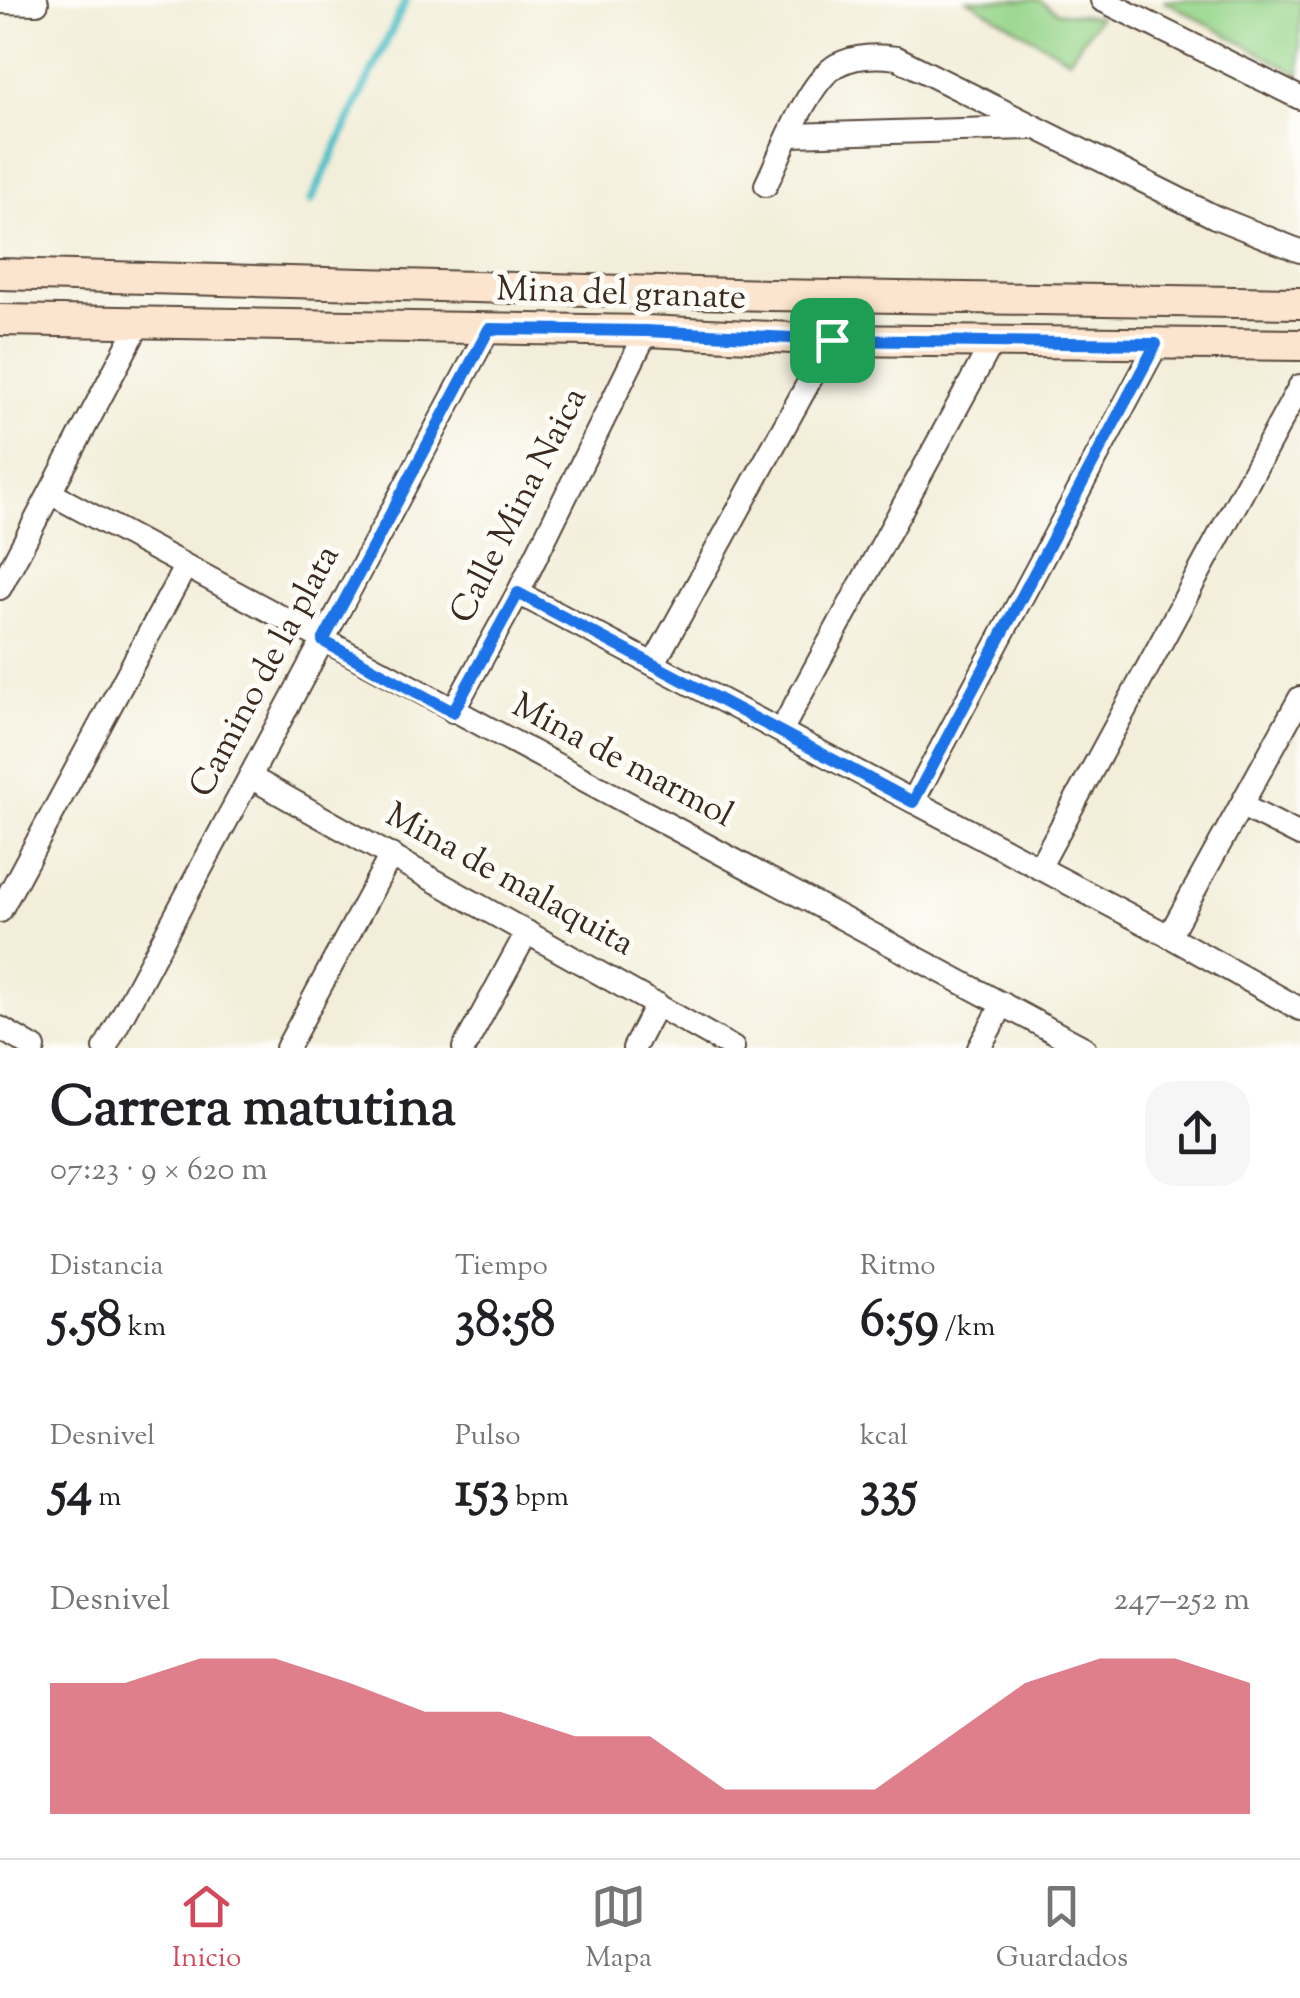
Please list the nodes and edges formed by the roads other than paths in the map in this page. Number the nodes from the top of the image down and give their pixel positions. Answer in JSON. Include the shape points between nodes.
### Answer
{"nodes":[{"id":1,"x":1102,"y":0,"type":"edge"},
{"id":2,"x":0,"y":2,"type":"edge"},
{"id":3,"x":37,"y":2,"type":"dead end"},
{"id":4,"x":1300,"y":98,"type":"edge"},
{"id":5,"x":1038,"y":128,"type":"junction"},
{"id":6,"x":791,"y":135,"type":"junction"},
{"id":7,"x":766,"y":185,"type":"dead end"},
{"id":8,"x":1300,"y":250,"type":"edge"},
{"id":9,"x":0,"y":274,"type":"edge"},
{"id":10,"x":1300,"y":303,"type":"edge"},
{"id":11,"x":0,"y":320,"type":"edge"},
{"id":12,"x":141,"y":320,"type":"junction"},
{"id":13,"x":489,"y":329,"type":"junction"},
{"id":14,"x":646,"y":331,"type":"junction"},
{"id":15,"x":832,"y":340,"type":"junction"},
{"id":16,"x":993,"y":342,"type":"junction"},
{"id":17,"x":1156,"y":344,"type":"junction"},
{"id":18,"x":1300,"y":345,"type":"edge"},
{"id":19,"x":1300,"y":386,"type":"edge"},
{"id":20,"x":52,"y":494,"type":"junction"},
{"id":21,"x":185,"y":567,"type":"junction"},
{"id":22,"x":0,"y":588,"type":"edge"},
{"id":23,"x":518,"y":593,"type":"junction"},
{"id":24,"x":323,"y":641,"type":"junction"},
{"id":25,"x":654,"y":663,"type":"junction"},
{"id":26,"x":1300,"y":698,"type":"edge"},
{"id":27,"x":453,"y":712,"type":"junction"},
{"id":28,"x":781,"y":731,"type":"junction"},
{"id":29,"x":250,"y":777,"type":"junction"},
{"id":30,"x":913,"y":802,"type":"junction"},
{"id":31,"x":1242,"y":806,"type":"junction"},
{"id":32,"x":1300,"y":835,"type":"edge"},
{"id":33,"x":391,"y":855,"type":"junction"},
{"id":34,"x":1039,"y":868,"type":"junction"},
{"id":35,"x":0,"y":911,"type":"edge"},
{"id":36,"x":527,"y":932,"type":"junction"},
{"id":37,"x":1168,"y":936,"type":"junction"},
{"id":38,"x":657,"y":1004,"type":"junction"},
{"id":39,"x":1002,"y":1004,"type":"junction"},
{"id":40,"x":1300,"y":1009,"type":"edge"},
{"id":41,"x":0,"y":1028,"type":"edge"},
{"id":42,"x":34,"y":1048,"type":"edge"},
{"id":43,"x":104,"y":1048,"type":"edge"},
{"id":44,"x":287,"y":1048,"type":"edge"},
{"id":45,"x":464,"y":1048,"type":"edge"},
{"id":46,"x":634,"y":1048,"type":"edge"},
{"id":47,"x":733,"y":1048,"type":"edge"},
{"id":48,"x":980,"y":1048,"type":"edge"},
{"id":49,"x":1084,"y":1048,"type":"edge"}],
"edges":[{"from":1,"to":4,"type":"street"},
{"from":2,"to":3,"type":"street"},
{"from":5,"to":6,"type":"street"},
{"from":5,"to":6,"type":"street","via":[[897,58],[872,54],[834,66]]},
{"from":5,"to":8,"type":"street","via":[[1215,216]]},
{"from":6,"to":7,"type":"street"},
{"from":9,"to":10,"type":"street"},
{"from":11,"to":12,"type":"street","name":"Mina del granate"},
{"from":12,"to":13,"type":"street","name":"Mina del granate"},
{"from":12,"to":20,"type":"street"},
{"from":13,"to":14,"type":"street","name":"Mina del granate"},
{"from":13,"to":24,"type":"street","name":"Camino de la plata"},
{"from":14,"to":15,"type":"street","name":"Mina del granate"},
{"from":14,"to":23,"type":"street","name":"Calle Mina Naica"},
{"from":15,"to":16,"type":"street","name":"Mina del granate"},
{"from":15,"to":25,"type":"street"},
{"from":16,"to":17,"type":"street","name":"Mina del granate"},
{"from":16,"to":28,"type":"street"},
{"from":17,"to":18,"type":"street","name":"Mina del granate"},
{"from":17,"to":30,"type":"street"},
{"from":19,"to":34,"type":"street"},
{"from":20,"to":21,"type":"street","name":"Mina de marmol"},
{"from":20,"to":22,"type":"street"},
{"from":21,"to":24,"type":"street","name":"Mina de marmol"},
{"from":21,"to":35,"type":"street"},
{"from":23,"to":25,"type":"street"},
{"from":23,"to":27,"type":"street","name":"Calle Mina Naica"},
{"from":24,"to":27,"type":"street","name":"Mina de marmol"},
{"from":24,"to":29,"type":"street","name":"Camino de la plata"},
{"from":25,"to":28,"type":"street"},
{"from":26,"to":31,"type":"street"},
{"from":27,"to":39,"type":"street","name":"Mina de marmol"},
{"from":28,"to":30,"type":"street"},
{"from":29,"to":33,"type":"street","name":"Mina de malaquita"},
{"from":29,"to":43,"type":"street","name":"Camino de la plata"},
{"from":30,"to":34,"type":"street"},
{"from":31,"to":32,"type":"street"},
{"from":31,"to":37,"type":"street"},
{"from":33,"to":36,"type":"street","name":"Mina de malaquita"},
{"from":33,"to":44,"type":"street"},
{"from":34,"to":37,"type":"street"},
{"from":36,"to":38,"type":"street","name":"Mina de malaquita"},
{"from":36,"to":45,"type":"street"},
{"from":37,"to":40,"type":"street"},
{"from":38,"to":46,"type":"street"},
{"from":38,"to":47,"type":"street","name":"Mina de malaquita"},
{"from":39,"to":48,"type":"street"},
{"from":39,"to":49,"type":"street","name":"Mina de marmol"},
{"from":41,"to":42,"type":"street"}]}
